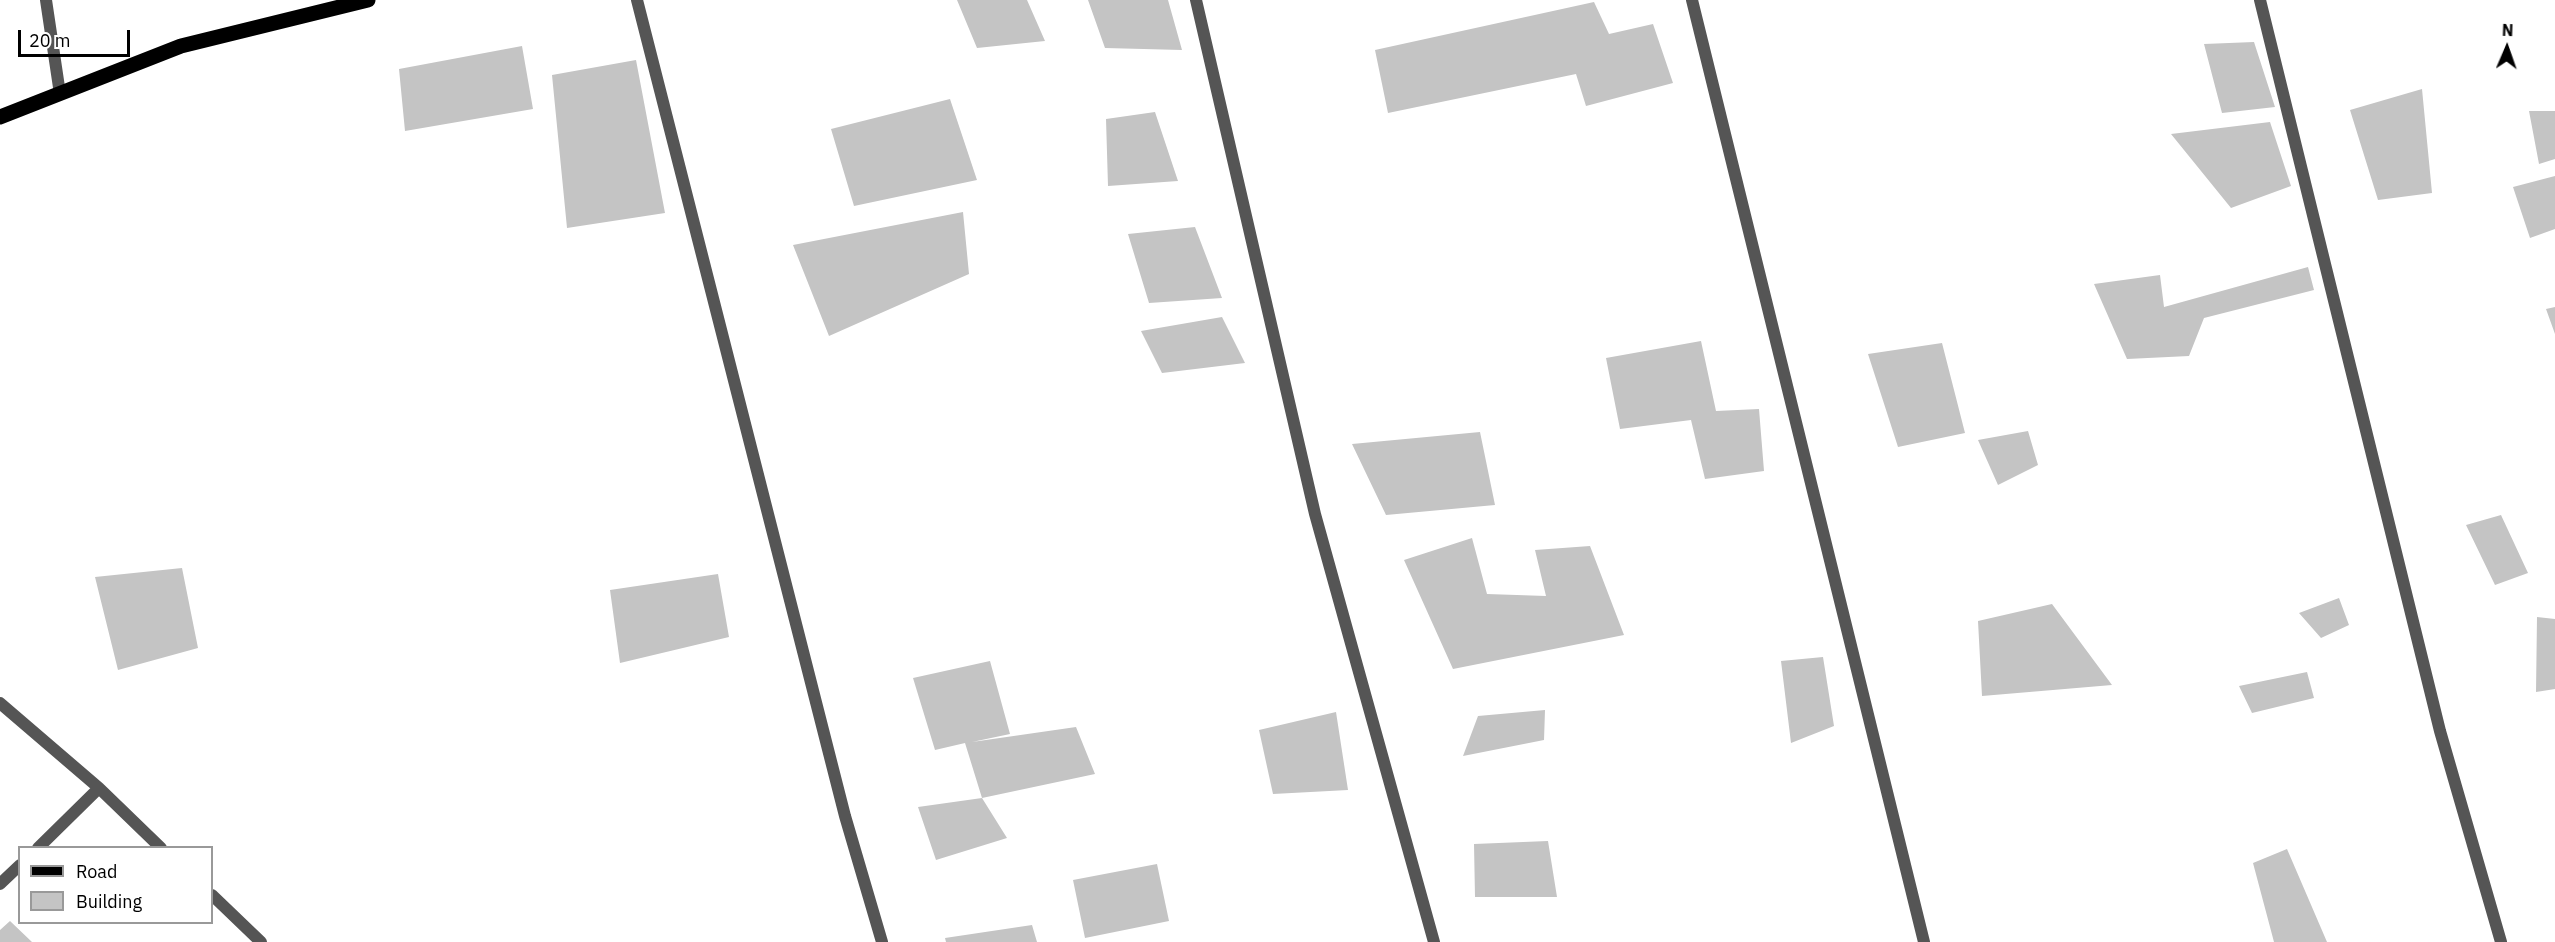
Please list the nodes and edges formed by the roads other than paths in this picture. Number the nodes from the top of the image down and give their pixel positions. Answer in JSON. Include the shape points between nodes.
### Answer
{"nodes":[{"id":1,"x":46,"y":0,"type":"edge"},
{"id":2,"x":368,"y":0,"type":"edge"},
{"id":3,"x":637,"y":0,"type":"edge"},
{"id":4,"x":1196,"y":0,"type":"edge"},
{"id":5,"x":1692,"y":0,"type":"edge"},
{"id":6,"x":2260,"y":0,"type":"edge"},
{"id":7,"x":328,"y":5,"type":"edge"},
{"id":8,"x":60,"y":93,"type":"junction"},
{"id":9,"x":0,"y":117,"type":"edge"},
{"id":10,"x":0,"y":703,"type":"edge"},
{"id":11,"x":99,"y":788,"type":"junction"},
{"id":12,"x":40,"y":846,"type":"edge"},
{"id":13,"x":159,"y":846,"type":"edge"},
{"id":14,"x":18,"y":867,"type":"edge"},
{"id":15,"x":0,"y":884,"type":"edge"},
{"id":16,"x":213,"y":896,"type":"edge"},
{"id":17,"x":261,"y":942,"type":"edge"},
{"id":18,"x":882,"y":942,"type":"edge"},
{"id":19,"x":1434,"y":942,"type":"edge"},
{"id":20,"x":1924,"y":942,"type":"edge"},
{"id":21,"x":2500,"y":942,"type":"edge"}],
"edges":[{"from":1,"to":8,"type":"street"},
{"from":2,"to":7,"type":"main road"},
{"from":3,"to":18,"type":"street","via":[[845,816]]},
{"from":4,"to":19,"type":"street","via":[[1315,514]]},
{"from":5,"to":20,"type":"street"},
{"from":6,"to":21,"type":"street","via":[[2440,731]]},
{"from":7,"to":8,"type":"main road","via":[[182,46]]},
{"from":8,"to":9,"type":"main road"},
{"from":10,"to":11,"type":"street"},
{"from":11,"to":12,"type":"street"},
{"from":11,"to":13,"type":"street"},
{"from":14,"to":15,"type":"street"},
{"from":16,"to":17,"type":"street"}]}
